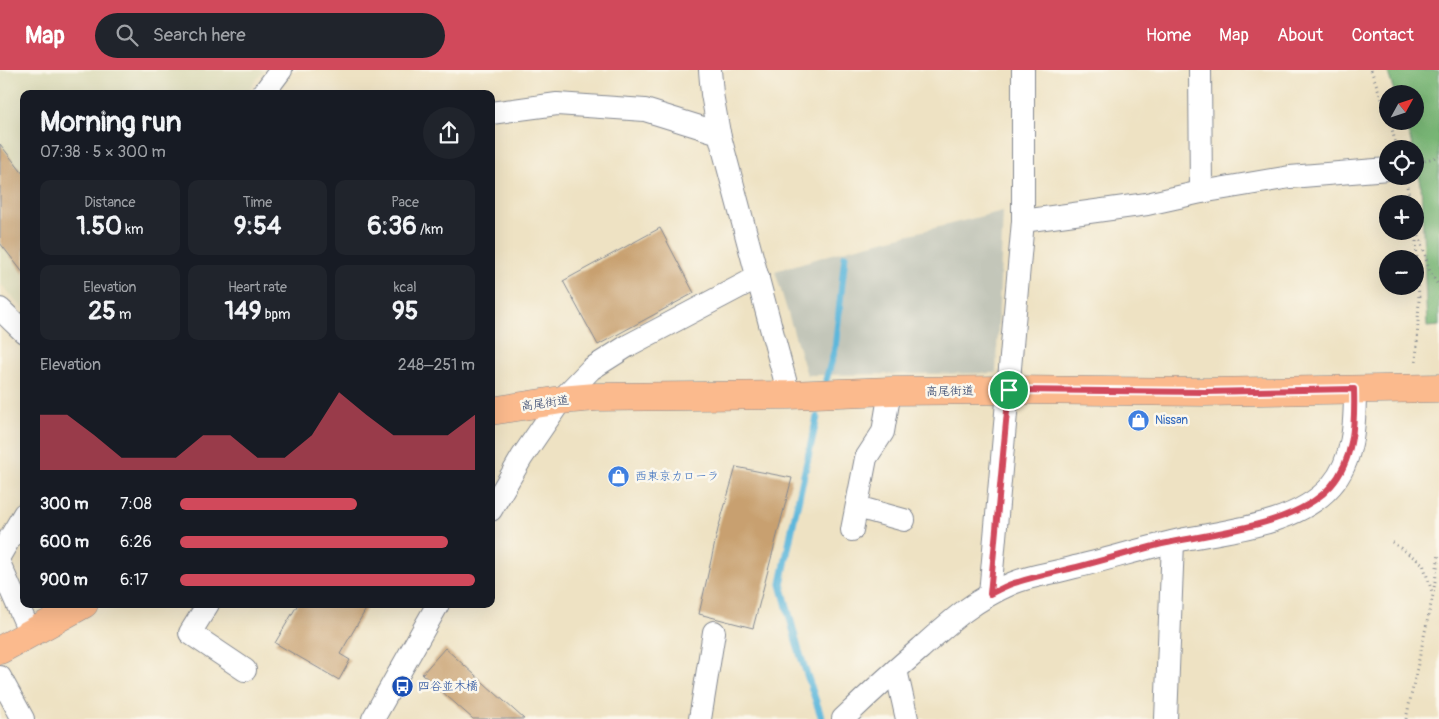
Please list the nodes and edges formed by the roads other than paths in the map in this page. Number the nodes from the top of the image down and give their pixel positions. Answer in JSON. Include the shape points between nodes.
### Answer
{"nodes":[{"id":1,"x":281,"y":70,"type":"edge"},
{"id":2,"x":710,"y":70,"type":"edge"},
{"id":3,"x":1023,"y":70,"type":"edge"},
{"id":4,"x":1200,"y":70,"type":"edge"},
{"id":5,"x":266,"y":90,"type":"edge"},
{"id":6,"x":495,"y":112,"type":"edge"},
{"id":7,"x":720,"y":132,"type":"junction"},
{"id":8,"x":1379,"y":170,"type":"edge"},
{"id":9,"x":1201,"y":192,"type":"junction"},
{"id":10,"x":1023,"y":221,"type":"junction"},
{"id":11,"x":758,"y":277,"type":"junction"},
{"id":12,"x":2,"y":315,"type":"edge"},
{"id":13,"x":20,"y":329,"type":"edge"},
{"id":14,"x":1439,"y":388,"type":"edge"},
{"id":15,"x":1354,"y":389,"type":"junction"},
{"id":16,"x":1009,"y":390,"type":"junction"},
{"id":17,"x":890,"y":391,"type":"junction"},
{"id":18,"x":789,"y":395,"type":"junction"},
{"id":19,"x":561,"y":400,"type":"junction"},
{"id":20,"x":495,"y":410,"type":"edge"},
{"id":21,"x":495,"y":503,"type":"edge"},
{"id":22,"x":856,"y":507,"type":"junction"},
{"id":23,"x":904,"y":520,"type":"dead end"},
{"id":24,"x":20,"y":521,"type":"edge"},
{"id":25,"x":852,"y":530,"type":"dead end"},
{"id":26,"x":1173,"y":542,"type":"junction"},
{"id":27,"x":0,"y":555,"type":"edge"},
{"id":28,"x":0,"y":565,"type":"edge"},
{"id":29,"x":990,"y":594,"type":"junction"},
{"id":30,"x":77,"y":608,"type":"edge"},
{"id":31,"x":206,"y":608,"type":"edge"},
{"id":32,"x":436,"y":608,"type":"edge"},
{"id":33,"x":714,"y":632,"type":"dead end"},
{"id":34,"x":30,"y":633,"type":"junction"},
{"id":35,"x":0,"y":650,"type":"edge"},
{"id":36,"x":245,"y":670,"type":"dead end"},
{"id":37,"x":896,"y":670,"type":"junction"},
{"id":38,"x":0,"y":677,"type":"edge"},
{"id":39,"x":23,"y":719,"type":"edge"},
{"id":40,"x":373,"y":719,"type":"edge"},
{"id":41,"x":700,"y":719,"type":"edge"},
{"id":42,"x":843,"y":719,"type":"edge"},
{"id":43,"x":907,"y":719,"type":"edge"},
{"id":44,"x":1166,"y":719,"type":"edge"}],
"edges":[{"from":1,"to":5,"type":"street"},
{"from":2,"to":7,"type":"street"},
{"from":3,"to":10,"type":"street"},
{"from":4,"to":9,"type":"street"},
{"from":6,"to":7,"type":"street","via":[[557,104],[645,110]]},
{"from":7,"to":11,"type":"street"},
{"from":8,"to":9,"type":"street","via":[[1290,177]]},
{"from":9,"to":10,"type":"street","via":[[1147,204]]},
{"from":10,"to":16,"type":"street"},
{"from":11,"to":18,"type":"street"},
{"from":11,"to":19,"type":"street","via":[[629,345],[591,369]]},
{"from":12,"to":13,"type":"street"},
{"from":14,"to":15,"type":"main road","name":"高尾街道"},
{"from":15,"to":16,"type":"main road","name":"高尾街道","via":[[1205,392]]},
{"from":15,"to":26,"type":"street","via":[[1355,416],[1348,455],[1324,494],[1290,515]]},
{"from":16,"to":17,"type":"main road","name":"高尾街道"},
{"from":16,"to":29,"type":"street"},
{"from":17,"to":18,"type":"main road","name":"高尾街道"},
{"from":17,"to":22,"type":"street","via":[[883,432],[866,458]]},
{"from":18,"to":19,"type":"main road","name":"高尾街道"},
{"from":19,"to":20,"type":"main road","name":"高尾街道"},
{"from":19,"to":21,"type":"street"},
{"from":22,"to":23,"type":"street"},
{"from":22,"to":25,"type":"street"},
{"from":24,"to":27,"type":"street"},
{"from":26,"to":29,"type":"street","via":[[1016,582]]},
{"from":26,"to":44,"type":"street"},
{"from":28,"to":34,"type":"street"},
{"from":29,"to":37,"type":"street","via":[[965,609]]},
{"from":30,"to":34,"type":"main road"},
{"from":31,"to":36,"type":"street","via":[[190,633]]},
{"from":32,"to":40,"type":"street"},
{"from":33,"to":41,"type":"street"},
{"from":34,"to":35,"type":"main road"},
{"from":37,"to":42,"type":"street"},
{"from":37,"to":43,"type":"street"},
{"from":38,"to":39,"type":"street"}]}
